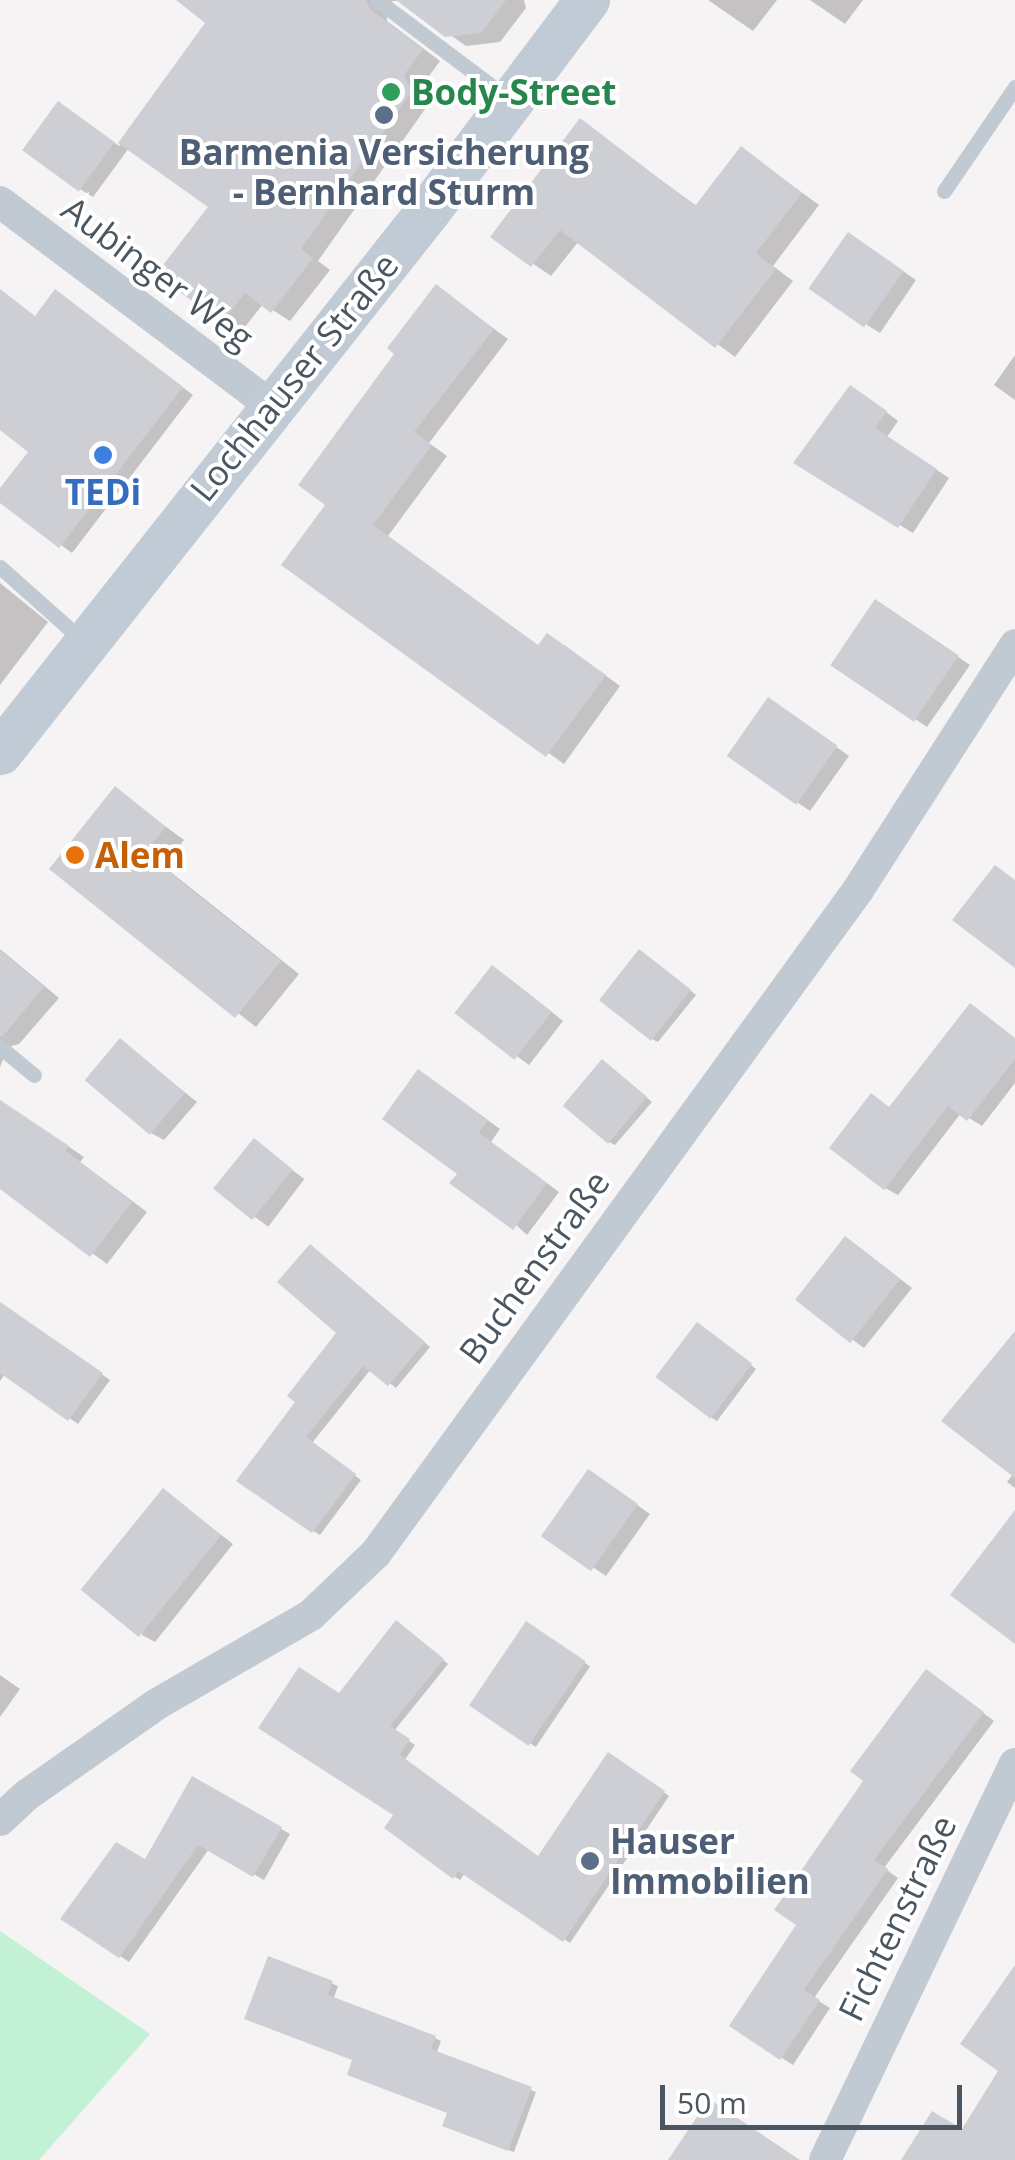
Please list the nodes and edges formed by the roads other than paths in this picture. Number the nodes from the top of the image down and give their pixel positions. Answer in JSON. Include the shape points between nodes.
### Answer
{"nodes":[{"id":1,"x":377,"y":0,"type":"edge"},
{"id":2,"x":587,"y":0,"type":"edge"},
{"id":3,"x":1015,"y":87,"type":"edge"},
{"id":4,"x":509,"y":99,"type":"junction"},
{"id":5,"x":944,"y":191,"type":"dead end"},
{"id":6,"x":0,"y":202,"type":"edge"},
{"id":7,"x":270,"y":405,"type":"junction"},
{"id":8,"x":0,"y":567,"type":"edge"},
{"id":9,"x":85,"y":643,"type":"junction"},
{"id":10,"x":1015,"y":645,"type":"edge"},
{"id":11,"x":0,"y":752,"type":"edge"},
{"id":12,"x":0,"y":1047,"type":"edge"},
{"id":13,"x":34,"y":1075,"type":"dead end"},
{"id":14,"x":1015,"y":1764,"type":"edge"},
{"id":15,"x":0,"y":1820,"type":"edge"},
{"id":16,"x":825,"y":2160,"type":"edge"}],
"edges":[{"from":1,"to":4,"type":"lane"},
{"from":2,"to":4,"type":"street","name":"Lochhauser Straße"},
{"from":3,"to":5,"type":"lane"},
{"from":4,"to":7,"type":"street","name":"Lochhauser Straße"},
{"from":6,"to":7,"type":"street","name":"Aubinger Weg"},
{"from":7,"to":9,"type":"street","name":"Lochhauser Straße"},
{"from":8,"to":9,"type":"lane"},
{"from":9,"to":11,"type":"street","name":"Lochhauser Straße"},
{"from":10,"to":15,"type":"street","name":"Buchenstraße","via":[[858,890],[376,1553],[311,1614],[157,1704]]},
{"from":12,"to":13,"type":"lane"},
{"from":14,"to":16,"type":"street","name":"Fichtenstraße"}]}
